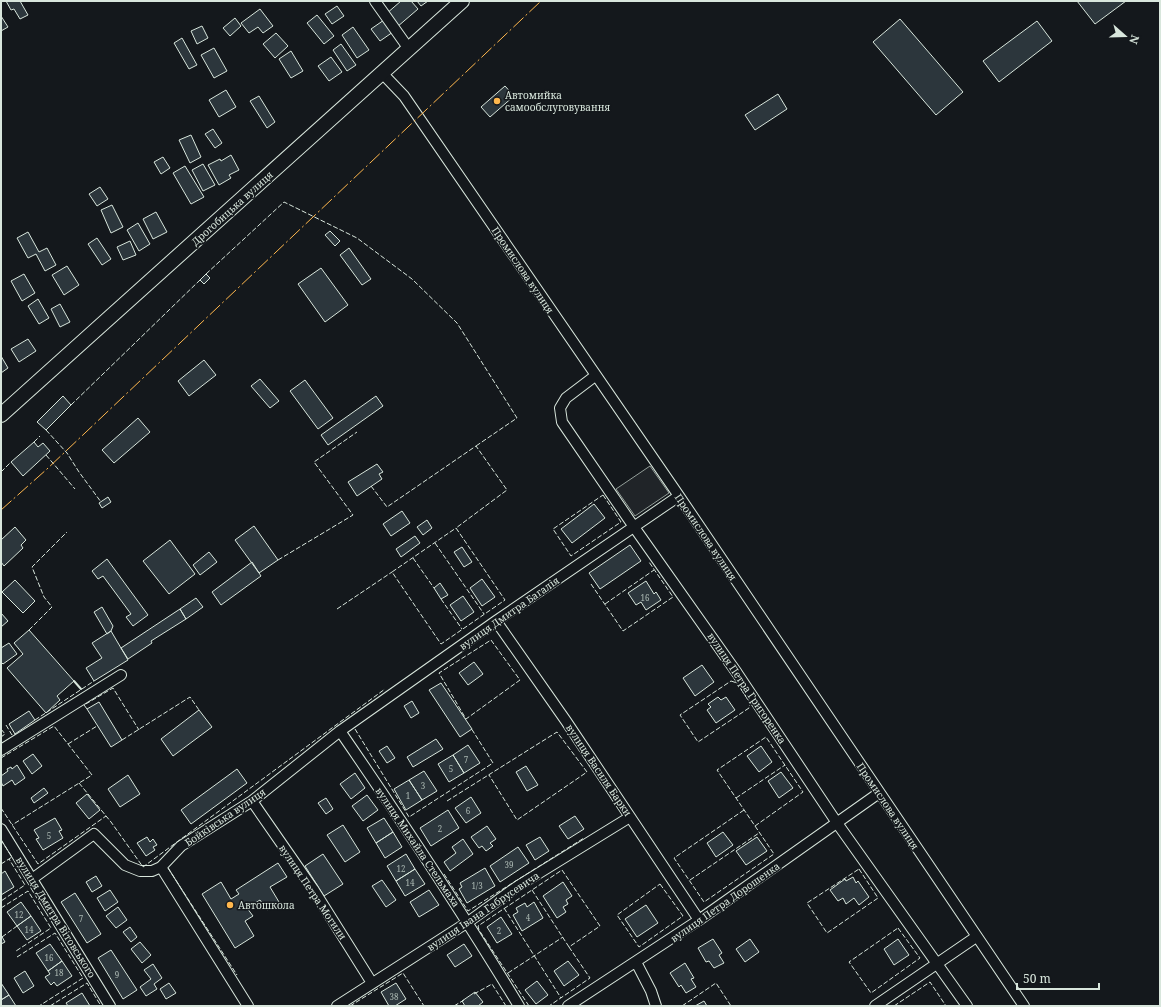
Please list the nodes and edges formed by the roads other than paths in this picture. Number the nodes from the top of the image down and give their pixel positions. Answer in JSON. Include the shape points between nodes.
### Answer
{"nodes":[{"id":1,"x":375,"y":1,"type":"edge"},
{"id":2,"x":462,"y":1,"type":"edge"},
{"id":3,"x":409,"y":49,"type":"junction"},
{"id":4,"x":382,"y":73,"type":"junction"},
{"id":5,"x":595,"y":376,"type":"junction"},
{"id":6,"x":1,"y":415,"type":"edge"},
{"id":7,"x":678,"y":496,"type":"junction"},
{"id":8,"x":634,"y":527,"type":"junction"},
{"id":9,"x":496,"y":621,"type":"junction"},
{"id":10,"x":121,"y":675,"type":"dead end"},
{"id":11,"x":340,"y":731,"type":"junction"},
{"id":12,"x":1,"y":750,"type":"edge"},
{"id":13,"x":879,"y":793,"type":"junction"},
{"id":14,"x":252,"y":801,"type":"junction"},
{"id":15,"x":630,"y":817,"type":"junction"},
{"id":16,"x":837,"y":823,"type":"junction"},
{"id":17,"x":1,"y":829,"type":"edge"},
{"id":18,"x":161,"y":867,"type":"junction"},
{"id":19,"x":32,"y":879,"type":"junction"},
{"id":20,"x":699,"y":920,"type":"junction"},
{"id":21,"x":468,"y":922,"type":"junction"},
{"id":22,"x":976,"y":937,"type":"junction"},
{"id":23,"x":636,"y":962,"type":"junction"},
{"id":24,"x":937,"y":963,"type":"junction"},
{"id":25,"x":372,"y":983,"type":"junction"},
{"id":26,"x":110,"y":1006,"type":"edge"},
{"id":27,"x":248,"y":1006,"type":"edge"},
{"id":28,"x":337,"y":1006,"type":"edge"},
{"id":29,"x":519,"y":1006,"type":"edge"},
{"id":30,"x":568,"y":1006,"type":"edge"},
{"id":31,"x":656,"y":1006,"type":"edge"},
{"id":32,"x":875,"y":1006,"type":"edge"},
{"id":33,"x":967,"y":1006,"type":"edge"},
{"id":34,"x":1024,"y":1006,"type":"edge"}],
"edges":[{"from":1,"to":3,"type":"street"},
{"from":2,"to":3,"type":"main road","name":"Дрогобицька вулиця"},
{"from":3,"to":4,"type":"main road","name":"Дрогобицька вулиця"},
{"from":4,"to":5,"type":"street","name":"Промислова вулиця","via":[[404,96]]},
{"from":4,"to":6,"type":"main road","name":"Дрогобицька вулиця"},
{"from":5,"to":7,"type":"street","name":"Промислова вулиця"},
{"from":5,"to":8,"type":"street","name":"вулиця Петра Григоренка","via":[[566,398],[560,408],[562,422]]},
{"from":7,"to":8,"type":"street","name":"вулиця Дмитра Багалія"},
{"from":7,"to":13,"type":"street","name":"Промислова вулиця"},
{"from":8,"to":9,"type":"street","name":"вулиця Дмитра Багалія"},
{"from":8,"to":16,"type":"street","name":"вулиця Петра Григоренка","via":[[738,673]]},
{"from":9,"to":11,"type":"street","name":"вулиця Дмитра Багалія"},
{"from":9,"to":15,"type":"street","name":"вулиця Василя Барки"},
{"from":10,"to":12,"type":"street"},
{"from":11,"to":14,"type":"street","name":"Бойківська вулиця"},
{"from":11,"to":21,"type":"street","name":"вулиця Михайла Стельмаха"},
{"from":13,"to":16,"type":"street","name":"вулиця Петра Дорошенка"},
{"from":13,"to":22,"type":"street","name":"Промислова вулиця"},
{"from":14,"to":18,"type":"street","name":"Бойківська вулиця","via":[[181,846]]},
{"from":14,"to":25,"type":"street","name":"вулиця Петра Могили","via":[[313,889]]},
{"from":15,"to":20,"type":"street","name":"вулиця Василя Барки"},
{"from":15,"to":21,"type":"street","name":"вулиця Івана Габрусевича","via":[[518,886]]},
{"from":16,"to":20,"type":"street","name":"вулиця Петра Дорошенка"},
{"from":16,"to":24,"type":"street","name":"вулиця Петра Григоренка"},
{"from":17,"to":19,"type":"street","name":"вулиця Дмитра Вітовського"},
{"from":18,"to":19,"type":"street","via":[[152,871],[140,871],[125,865],[94,834]]},
{"from":18,"to":27,"type":"street"},
{"from":19,"to":26,"type":"street","name":"вулиця Дмитра Вітовського"},
{"from":20,"to":23,"type":"street","name":"вулиця Петра Дорошенка"},
{"from":21,"to":25,"type":"street","name":"вулиця Івана Габрусевича"},
{"from":21,"to":29,"type":"street","name":"вулиця Михайла Стельмаха"},
{"from":22,"to":24,"type":"street"},
{"from":22,"to":34,"type":"street","name":"Промислова вулиця"},
{"from":23,"to":30,"type":"street","name":"вулиця Петра Дорошенка"},
{"from":23,"to":31,"type":"street"},
{"from":24,"to":32,"type":"street"},
{"from":24,"to":33,"type":"street","name":"вулиця Петра Григоренка"},
{"from":25,"to":28,"type":"street","name":"вулиця Івана Габрусевича"}]}
